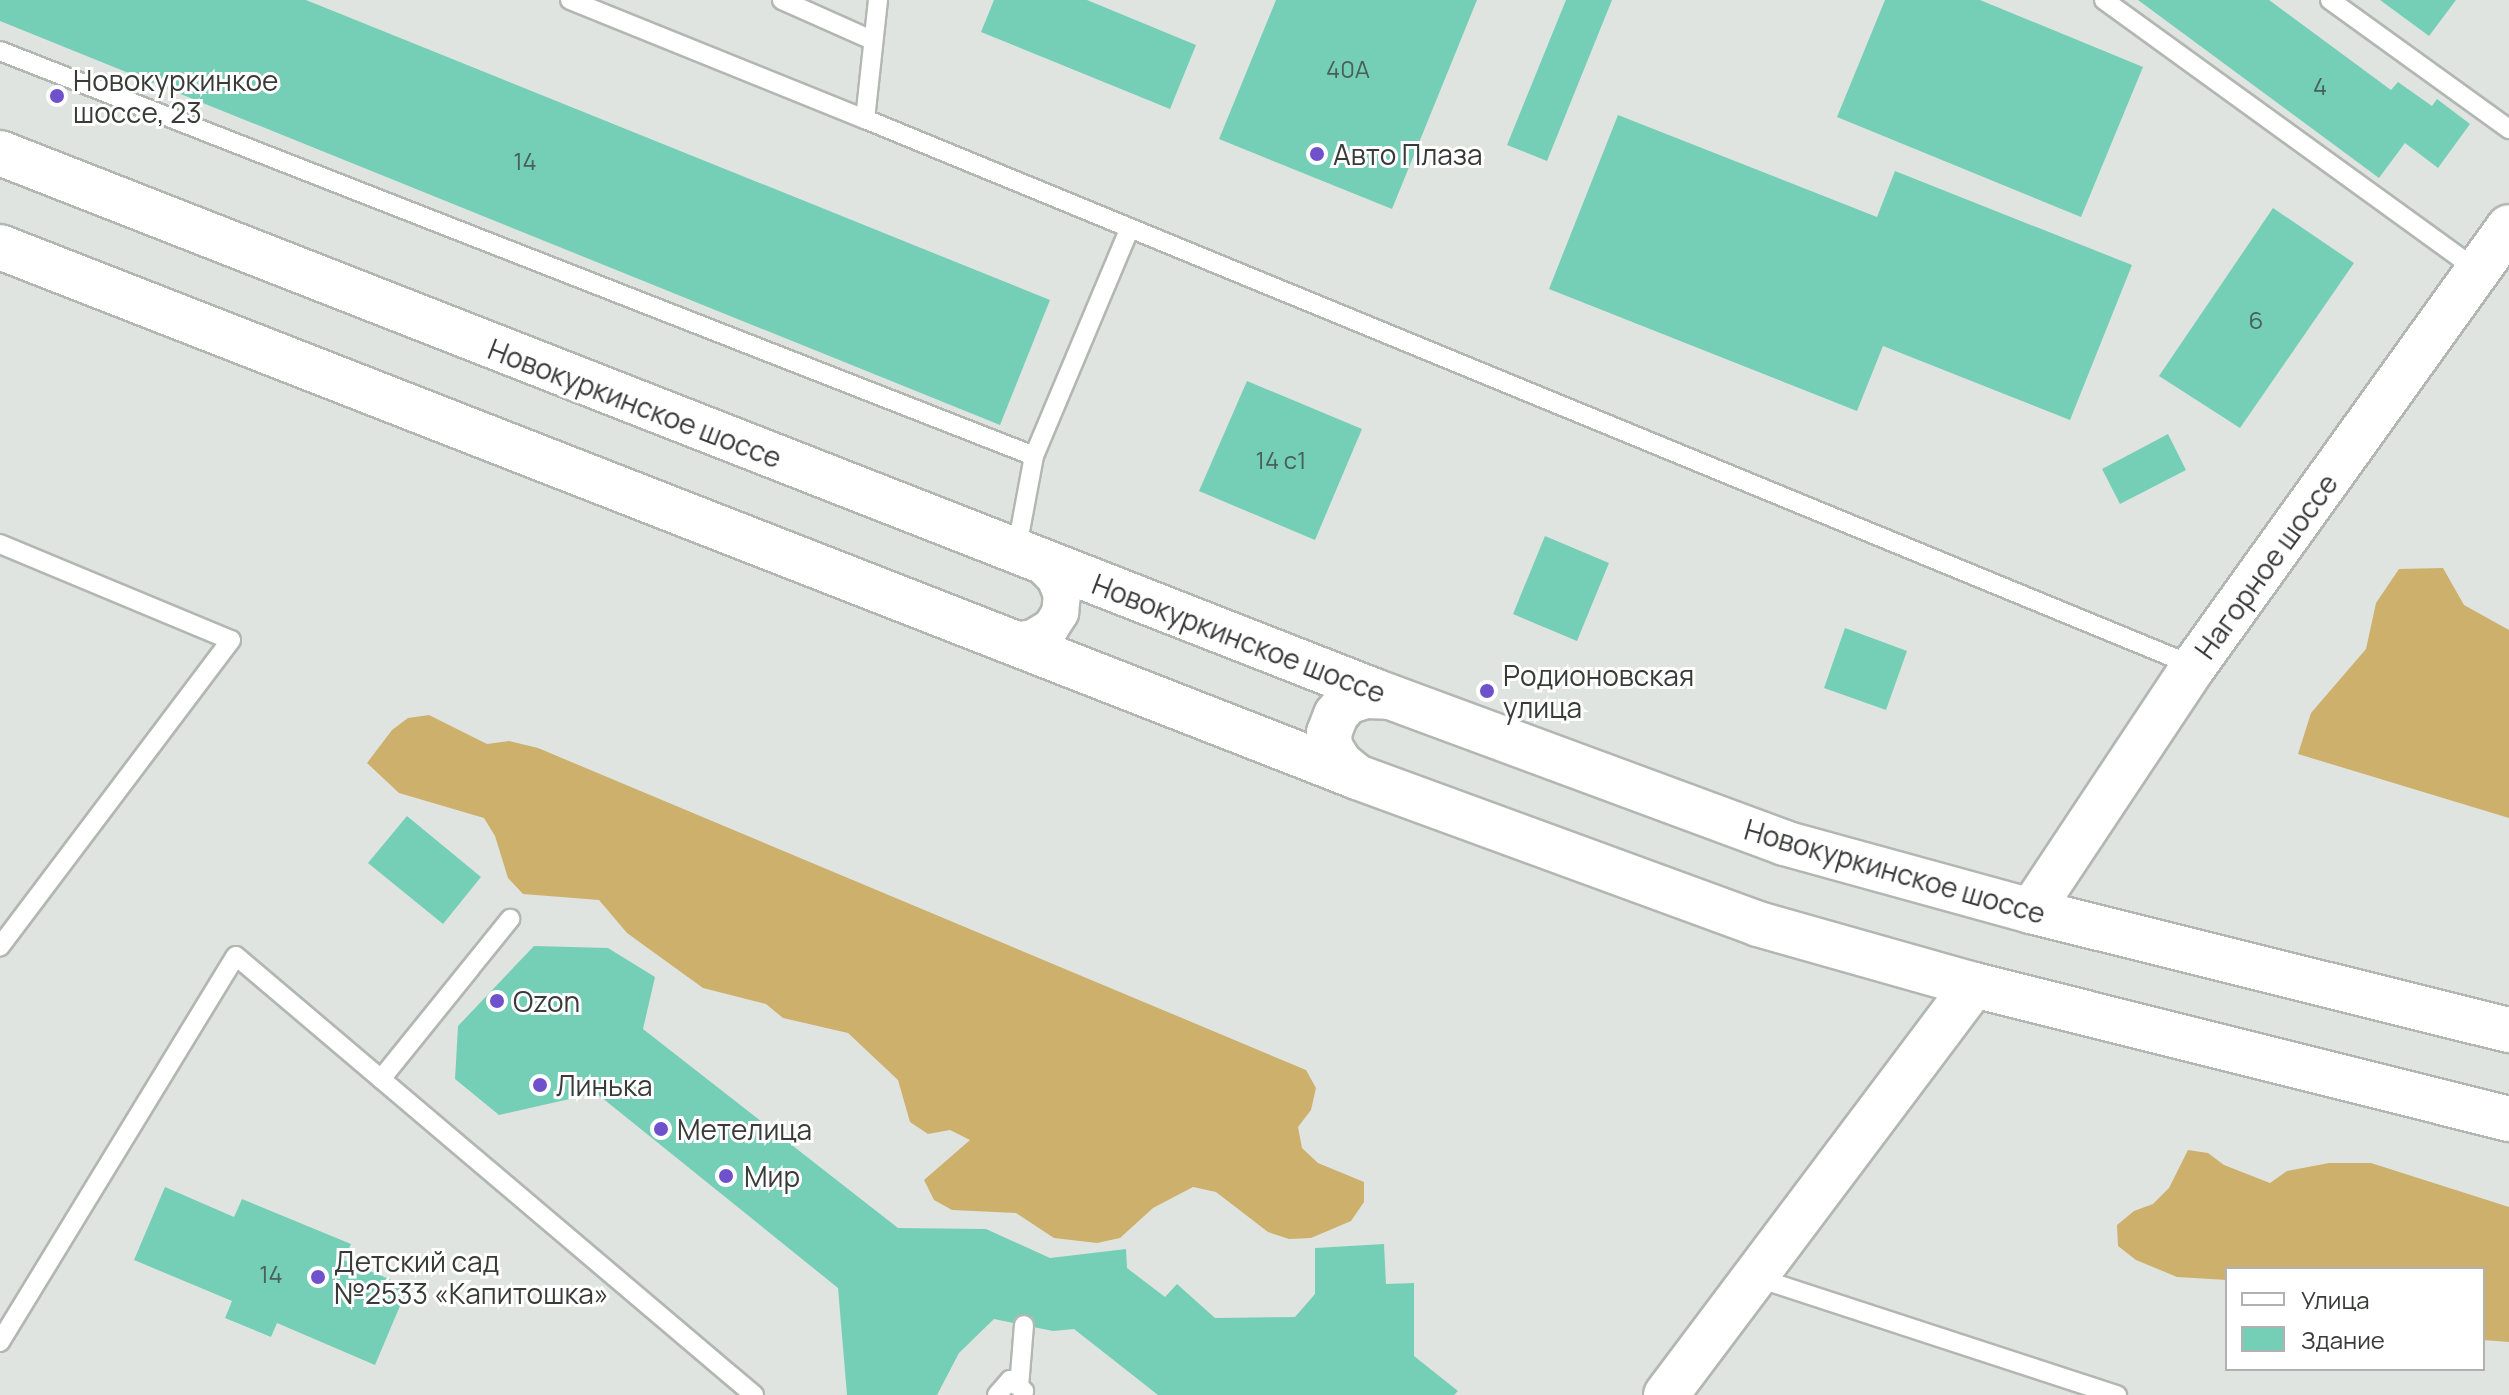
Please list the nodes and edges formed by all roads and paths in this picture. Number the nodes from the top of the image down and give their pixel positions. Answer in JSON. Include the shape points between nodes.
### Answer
{"nodes":[{"id":1,"x":570,"y":0,"type":"edge"},
{"id":2,"x":782,"y":0,"type":"edge"},
{"id":3,"x":878,"y":0,"type":"edge"},
{"id":4,"x":2104,"y":0,"type":"edge"},
{"id":5,"x":2330,"y":0,"type":"edge"},
{"id":6,"x":872,"y":40,"type":"junction"},
{"id":7,"x":0,"y":51,"type":"edge"},
{"id":8,"x":865,"y":119,"type":"junction"},
{"id":9,"x":2509,"y":129,"type":"edge"},
{"id":10,"x":0,"y":153,"type":"edge"},
{"id":11,"x":2509,"y":227,"type":"edge"},
{"id":12,"x":1130,"y":228,"type":"junction"},
{"id":13,"x":0,"y":247,"type":"edge"},
{"id":14,"x":2478,"y":271,"type":"junction"},
{"id":15,"x":1034,"y":456,"type":"junction"},
{"id":16,"x":0,"y":544,"type":"edge"},
{"id":17,"x":1026,"y":556,"type":"junction"},
{"id":18,"x":1008,"y":642,"type":"junction"},
{"id":19,"x":2194,"y":666,"type":"junction"},
{"id":20,"x":1389,"y":697,"type":"junction"},
{"id":21,"x":1357,"y":777,"type":"junction"},
{"id":22,"x":2031,"y":911,"type":"junction"},
{"id":23,"x":510,"y":919,"type":"dead end"},
{"id":24,"x":0,"y":947,"type":"edge"},
{"id":25,"x":1974,"y":985,"type":"junction"},
{"id":26,"x":2509,"y":1030,"type":"edge"},
{"id":27,"x":381,"y":1079,"type":"junction"},
{"id":28,"x":2509,"y":1119,"type":"edge"},
{"id":29,"x":1755,"y":1277,"type":"junction"},
{"id":30,"x":1024,"y":1325,"type":"dead end"},
{"id":31,"x":0,"y":1342,"type":"edge"},
{"id":32,"x":1024,"y":1391,"type":"edge"},
{"id":33,"x":754,"y":1395,"type":"edge"},
{"id":34,"x":997,"y":1395,"type":"edge"},
{"id":35,"x":1666,"y":1395,"type":"edge"},
{"id":36,"x":2117,"y":1395,"type":"edge"}],
"edges":[{"from":1,"to":8,"type":"lane"},
{"from":2,"to":6,"type":"lane"},
{"from":3,"to":6,"type":"lane"},
{"from":4,"to":14,"type":"lane"},
{"from":5,"to":9,"type":"lane"},
{"from":6,"to":8,"type":"lane"},
{"from":7,"to":15,"type":"lane"},
{"from":8,"to":12,"type":"lane"},
{"from":10,"to":17,"type":"main road","name":"Новокуркинское шоссе"},
{"from":11,"to":14,"type":"main road","name":"Нагорное шоссе"},
{"from":12,"to":15,"type":"lane"},
{"from":12,"to":19,"type":"lane"},
{"from":13,"to":18,"type":"main road"},
{"from":14,"to":19,"type":"main road","name":"Нагорное шоссе"},
{"from":15,"to":17,"type":"lane"},
{"from":16,"to":24,"type":"lane","via":[[231,640]]},
{"from":17,"to":18,"type":"street","via":[[1055,578],[1062,595],[1060,613],[1051,627],[1033,638]]},
{"from":17,"to":20,"type":"main road","name":"Новокуркинское шоссе"},
{"from":18,"to":21,"type":"main road"},
{"from":19,"to":22,"type":"main road","name":"Нагорное шоссе"},
{"from":20,"to":21,"type":"main road","via":[[1347,702],[1332,724],[1330,747]]},
{"from":20,"to":22,"type":"main road","name":"Новокуркинское шоссе","via":[[1809,851]]},
{"from":21,"to":25,"type":"main road","via":[[1758,924]]},
{"from":22,"to":26,"type":"main road","name":"Новокуркинское шоссе"},
{"from":23,"to":27,"type":"lane"},
{"from":25,"to":28,"type":"main road"},
{"from":25,"to":29,"type":"main road"},
{"from":27,"to":31,"type":"lane","via":[[236,956]]},
{"from":27,"to":33,"type":"lane"},
{"from":29,"to":35,"type":"main road"},
{"from":29,"to":36,"type":"lane"},
{"from":30,"to":32,"type":"lane"},
{"from":32,"to":34,"type":"lane","via":[[1010,1380]]}]}
